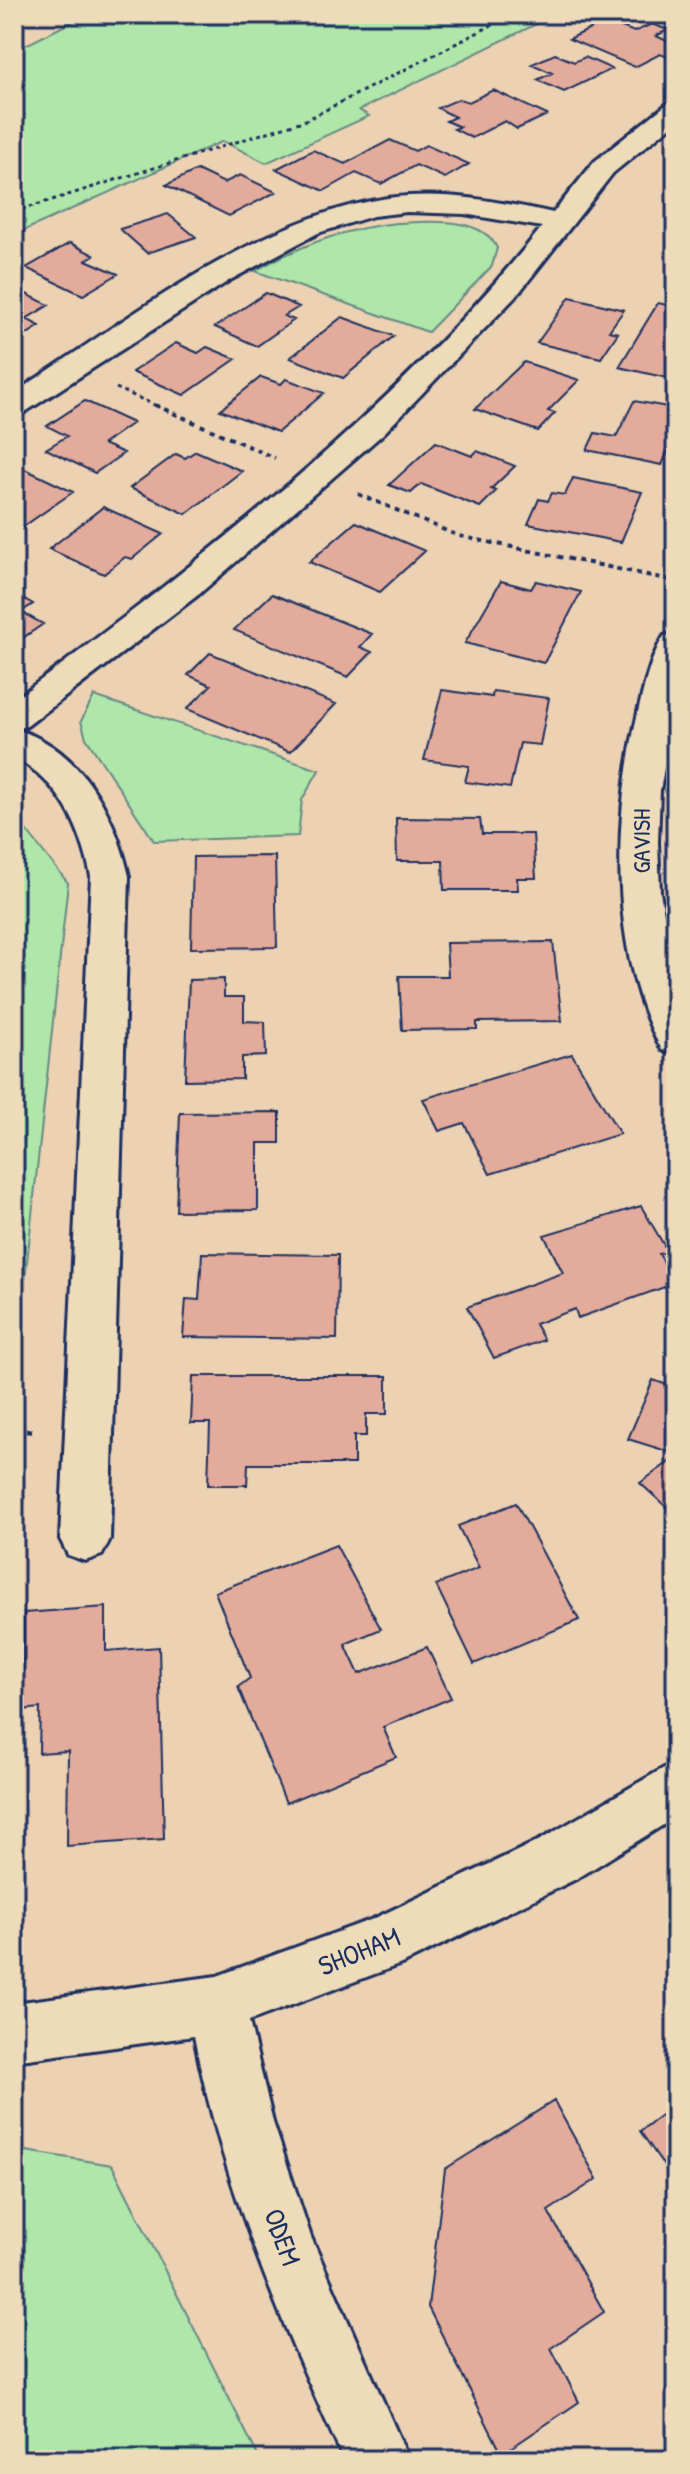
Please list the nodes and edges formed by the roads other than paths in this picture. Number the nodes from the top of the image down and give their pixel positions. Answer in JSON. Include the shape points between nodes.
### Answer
{"nodes":[{"id":1,"x":676,"y":109,"type":"edge"},
{"id":2,"x":558,"y":222,"type":"junction"},
{"id":3,"x":14,"y":406,"type":"edge"},
{"id":4,"x":676,"y":644,"type":"edge"},
{"id":5,"x":14,"y":718,"type":"edge"},
{"id":6,"x":14,"y":741,"type":"edge"},
{"id":7,"x":676,"y":1039,"type":"edge"},
{"id":8,"x":85,"y":1539,"type":"dead end"},
{"id":9,"x":676,"y":1787,"type":"edge"},
{"id":10,"x":217,"y":2004,"type":"junction"},
{"id":11,"x":14,"y":2032,"type":"edge"},
{"id":12,"x":377,"y":2460,"type":"edge"}],
"edges":[{"from":1,"to":2,"type":"street","via":[[604,167]]},
{"from":2,"to":3,"type":"street","via":[[469,206],[406,204],[340,215],[233,265]]},
{"from":2,"to":5,"type":"street","via":[[470,330],[315,479],[186,588]]},
{"from":4,"to":7,"type":"street","name":"GAVISH","via":[[642,772],[637,853],[646,936]]},
{"from":6,"to":8,"type":"street","via":[[45,756],[78,793],[99,834],[110,876]]},
{"from":9,"to":10,"type":"street","name":"SHOHAM","via":[[559,1859],[384,1943]]},
{"from":10,"to":11,"type":"street","name":"SHOHAM"},
{"from":10,"to":12,"type":"street","name":"ODEM","via":[[228,2074],[253,2154],[316,2325]]}]}
